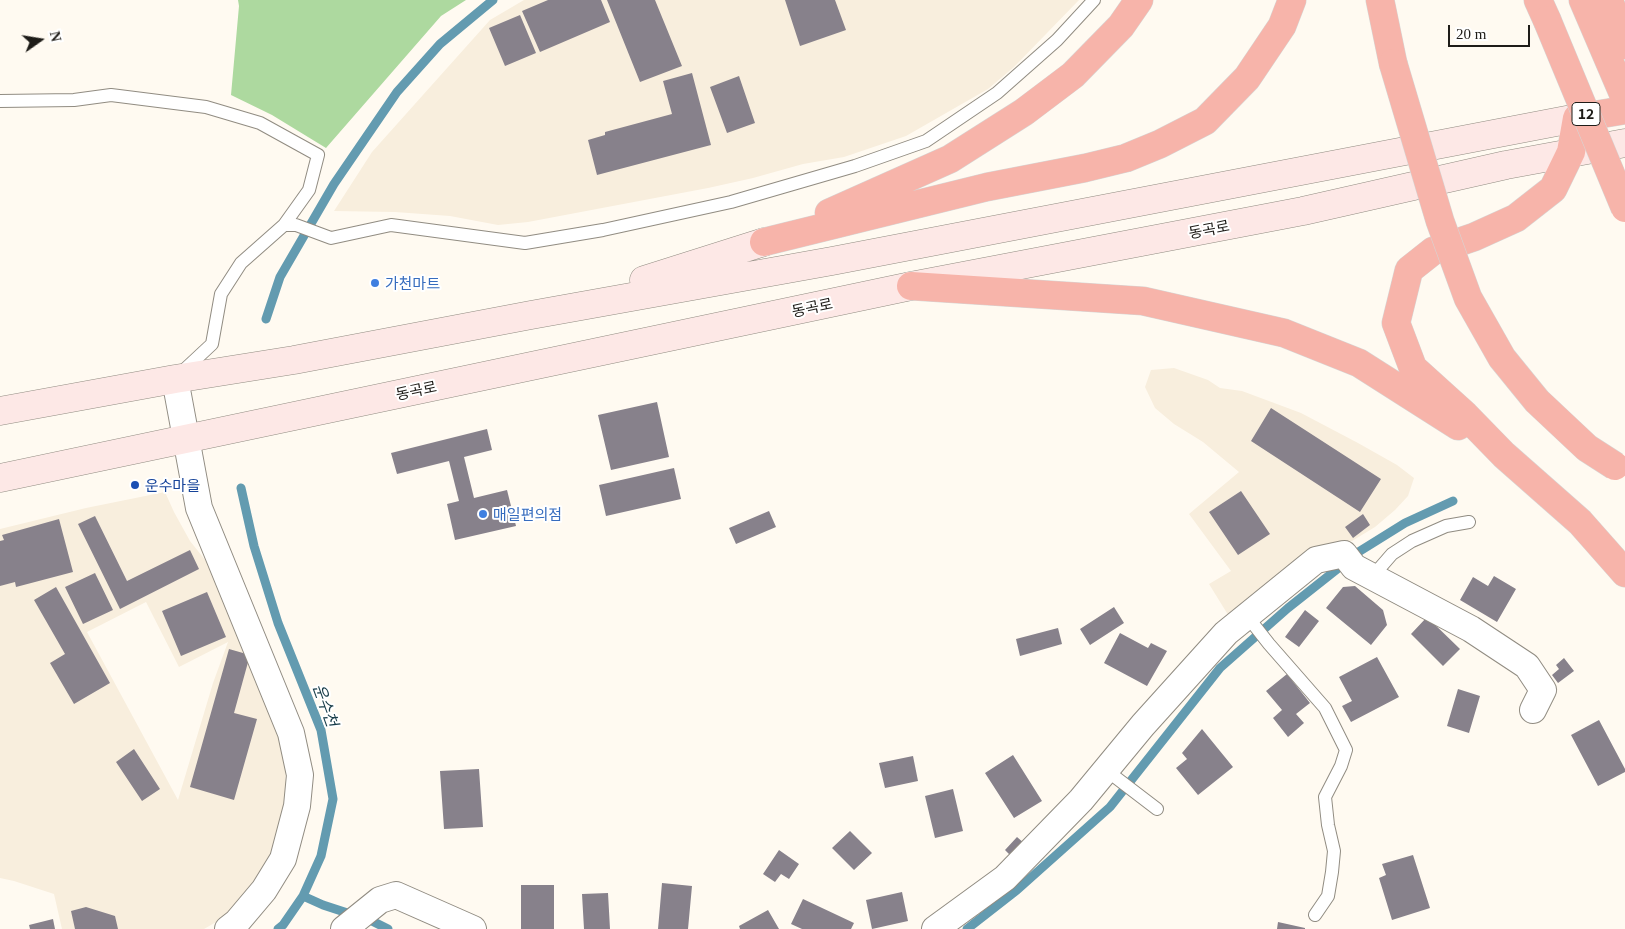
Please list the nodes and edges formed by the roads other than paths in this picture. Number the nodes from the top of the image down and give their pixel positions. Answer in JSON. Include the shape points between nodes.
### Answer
{"nodes":[{"id":1,"x":1094,"y":0,"type":"edge"},
{"id":2,"x":1139,"y":0,"type":"edge"},
{"id":3,"x":1292,"y":0,"type":"edge"},
{"id":4,"x":1380,"y":0,"type":"edge"},
{"id":5,"x":1592,"y":2,"type":"edge"},
{"id":6,"x":1543,"y":10,"type":"edge"},
{"id":7,"x":1625,"y":45,"type":"edge"},
{"id":8,"x":1625,"y":98,"type":"edge"},
{"id":9,"x":0,"y":101,"type":"edge"},
{"id":10,"x":1625,"y":110,"type":"edge"},
{"id":11,"x":1577,"y":118,"type":"junction"},
{"id":12,"x":1625,"y":143,"type":"edge"},
{"id":13,"x":1571,"y":152,"type":"junction"},
{"id":14,"x":1625,"y":208,"type":"edge"},
{"id":15,"x":290,"y":225,"type":"junction"},
{"id":16,"x":764,"y":242,"type":"junction"},
{"id":17,"x":911,"y":286,"type":"junction"},
{"id":18,"x":531,"y":315,"type":"junction"},
{"id":19,"x":174,"y":379,"type":"junction"},
{"id":20,"x":0,"y":411,"type":"edge"},
{"id":21,"x":187,"y":438,"type":"junction"},
{"id":22,"x":1504,"y":455,"type":"junction"},
{"id":23,"x":1620,"y":468,"type":"edge"},
{"id":24,"x":0,"y":478,"type":"edge"},
{"id":25,"x":1469,"y":522,"type":"dead end"},
{"id":26,"x":1357,"y":566,"type":"junction"},
{"id":27,"x":1625,"y":573,"type":"edge"},
{"id":28,"x":1250,"y":620,"type":"junction"},
{"id":29,"x":1533,"y":710,"type":"dead end"},
{"id":30,"x":1112,"y":774,"type":"junction"},
{"id":31,"x":1157,"y":809,"type":"dead end"},
{"id":32,"x":1315,"y":916,"type":"dead end"},
{"id":33,"x":236,"y":927,"type":"edge"},
{"id":34,"x":346,"y":928,"type":"edge"},
{"id":35,"x":473,"y":929,"type":"edge"},
{"id":36,"x":935,"y":929,"type":"edge"}],
"edges":[{"from":1,"to":15,"type":"lane","via":[[1057,40],[997,94],[926,141],[855,166],[731,202],[525,244],[390,226],[331,238]]},
{"from":2,"to":16,"type":"highway","via":[[1121,26],[1073,76],[950,159]]},
{"from":3,"to":16,"type":"highway","via":[[1282,26],[1247,78],[1205,121],[1160,144],[1126,158],[987,186]]},
{"from":4,"to":23,"type":"highway","bridge":true,"via":[[1393,62],[1440,221],[1468,298],[1502,358],[1537,401],[1587,448]]},
{"from":5,"to":7,"type":"highway"},
{"from":5,"to":8,"type":"highway"},
{"from":6,"to":14,"type":"highway","number":"12","bridge":true},
{"from":9,"to":15,"type":"lane","via":[[74,100],[111,94],[206,107],[260,123],[318,155],[309,190]]},
{"from":10,"to":11,"type":"highway"},
{"from":11,"to":13,"type":"highway"},
{"from":11,"to":18,"type":"main road","via":[[842,259]]},
{"from":12,"to":13,"type":"main road","name":"동곡로"},
{"from":13,"to":17,"type":"main road","name":"동곡로","via":[[1303,211]]},
{"from":13,"to":22,"type":"highway","via":[[1553,189],[1516,218],[1433,251],[1409,270],[1396,323],[1413,368]]},
{"from":15,"to":19,"type":"lane","via":[[241,263],[221,294],[212,344]]},
{"from":16,"to":18,"type":"main road"},
{"from":17,"to":21,"type":"main road","name":"동곡로"},
{"from":17,"to":22,"type":"highway","via":[[1143,302],[1284,333],[1359,363]]},
{"from":18,"to":19,"type":"main road"},
{"from":19,"to":20,"type":"main road"},
{"from":19,"to":21,"type":"street"},
{"from":21,"to":24,"type":"main road","name":"동곡로"},
{"from":21,"to":33,"type":"street","via":[[199,508],[291,733],[300,775],[297,806],[283,859]]},
{"from":22,"to":27,"type":"highway","via":[[1580,522]]},
{"from":25,"to":26,"type":"lane","via":[[1446,526],[1412,540],[1392,554]]},
{"from":26,"to":28,"type":"street","via":[[1316,560]]},
{"from":26,"to":29,"type":"street","via":[[1470,629],[1527,666],[1543,690]]},
{"from":28,"to":30,"type":"street","via":[[1220,640],[1143,725]]},
{"from":28,"to":32,"type":"lane","via":[[1324,708],[1346,750],[1325,797],[1334,850],[1333,865],[1328,896]]},
{"from":30,"to":31,"type":"lane"},
{"from":30,"to":36,"type":"street","via":[[1081,800],[1004,878]]},
{"from":34,"to":35,"type":"street","via":[[380,900],[396,896]]}]}
